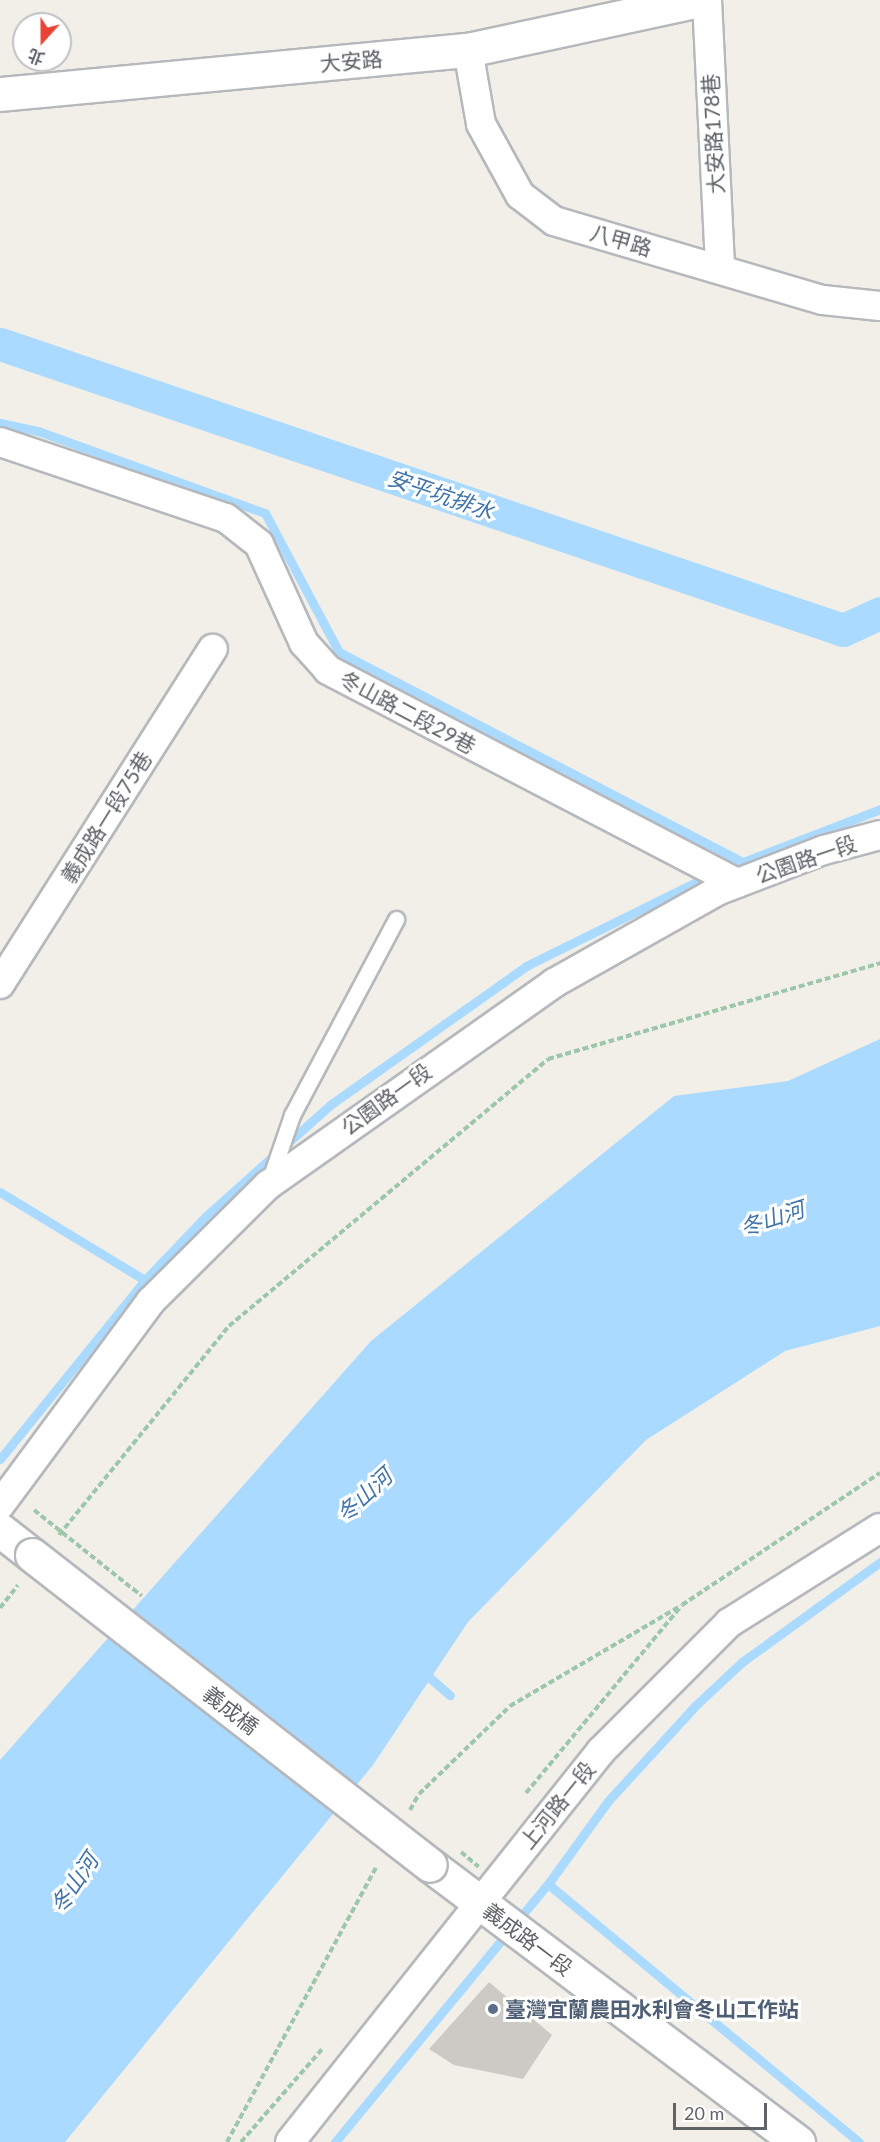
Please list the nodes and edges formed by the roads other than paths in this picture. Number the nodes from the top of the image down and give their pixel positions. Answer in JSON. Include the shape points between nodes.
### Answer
{"nodes":[{"id":1,"x":699,"y":0,"type":"edge"},
{"id":2,"x":707,"y":0,"type":"edge"},
{"id":3,"x":468,"y":50,"type":"junction"},
{"id":4,"x":0,"y":94,"type":"edge"},
{"id":5,"x":720,"y":268,"type":"junction"},
{"id":6,"x":880,"y":306,"type":"edge"},
{"id":7,"x":0,"y":442,"type":"edge"},
{"id":8,"x":213,"y":649,"type":"dead end"},
{"id":9,"x":880,"y":835,"type":"edge"},
{"id":10,"x":737,"y":883,"type":"junction"},
{"id":11,"x":396,"y":919,"type":"dead end"},
{"id":12,"x":0,"y":984,"type":"edge"},
{"id":13,"x":268,"y":1185,"type":"junction"},
{"id":14,"x":0,"y":1505,"type":"edge"},
{"id":15,"x":880,"y":1528,"type":"edge"},
{"id":16,"x":0,"y":1530,"type":"edge"},
{"id":17,"x":430,"y":1865,"type":"joint"},
{"id":18,"x":478,"y":1902,"type":"junction"},
{"id":19,"x":294,"y":2141,"type":"edge"},
{"id":20,"x":798,"y":2142,"type":"edge"}],
"edges":[{"from":1,"to":3,"type":"street","name":"大安路"},
{"from":2,"to":5,"type":"street","name":"大安路178巷"},
{"from":3,"to":4,"type":"street","name":"大安路"},
{"from":3,"to":5,"type":"street","name":"八甲路","via":[[481,124],[520,195],[554,221]]},
{"from":5,"to":6,"type":"street","name":"八甲路","via":[[822,300]]},
{"from":7,"to":10,"type":"street","name":"冬山路二段29巷","via":[[226,518],[259,544],[304,643],[328,670]]},
{"from":8,"to":12,"type":"street","name":"義成路一段75巷"},
{"from":9,"to":10,"type":"street","name":"公園路一段"},
{"from":10,"to":13,"type":"street","name":"公園路一段","via":[[554,983]]},
{"from":11,"to":13,"type":"lane","via":[[292,1115]]},
{"from":13,"to":14,"type":"street","name":"公園路一段","via":[[151,1301]]},
{"from":15,"to":18,"type":"street","name":"上河路一段","via":[[729,1623],[601,1751]]},
{"from":16,"to":17,"type":"street","name":"義成橋","bridge":true},
{"from":17,"to":18,"type":"street","name":"義成路一段"},
{"from":18,"to":19,"type":"street","name":"上河路一段"},
{"from":18,"to":20,"type":"street","name":"義成路一段"}]}
